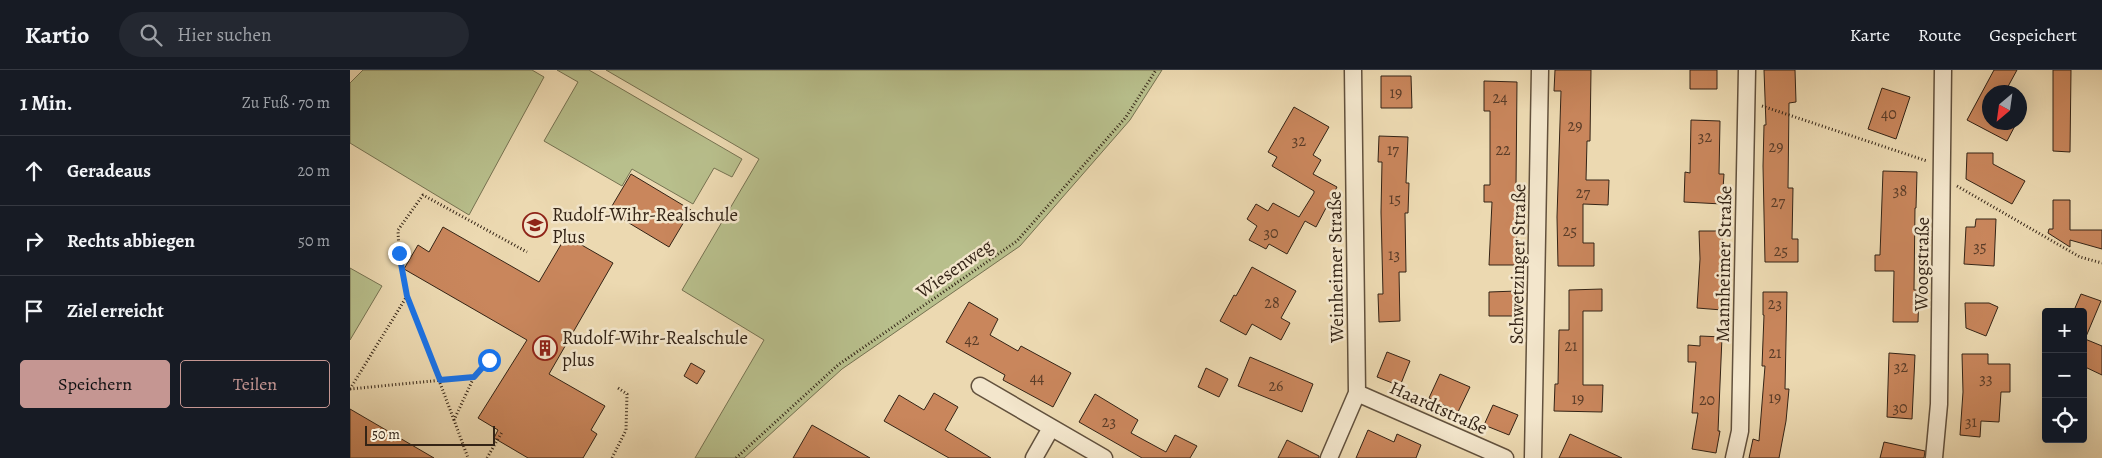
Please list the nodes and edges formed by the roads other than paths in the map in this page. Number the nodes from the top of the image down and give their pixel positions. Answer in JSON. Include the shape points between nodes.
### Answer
{"nodes":[{"id":1,"x":1353,"y":70,"type":"edge"},
{"id":2,"x":1540,"y":70,"type":"edge"},
{"id":3,"x":1747,"y":70,"type":"edge"},
{"id":4,"x":1943,"y":70,"type":"edge"},
{"id":5,"x":980,"y":386,"type":"dead end"},
{"id":6,"x":1356,"y":393,"type":"junction"},
{"id":7,"x":1051,"y":428,"type":"junction"},
{"id":8,"x":1034,"y":458,"type":"edge"},
{"id":9,"x":1104,"y":458,"type":"edge"},
{"id":10,"x":1329,"y":458,"type":"edge"},
{"id":11,"x":1505,"y":458,"type":"edge"},
{"id":12,"x":1534,"y":458,"type":"edge"},
{"id":13,"x":1734,"y":458,"type":"edge"},
{"id":14,"x":1934,"y":458,"type":"edge"}],
"edges":[{"from":1,"to":6,"type":"street","name":"Weinheimer Straße"},
{"from":2,"to":12,"type":"street","name":"Schwetzinger Straße"},
{"from":3,"to":13,"type":"street","name":"Mannheimer Straße","via":[[1740,431]]},
{"from":4,"to":14,"type":"street","name":"Woogstraße","via":[[1939,404]]},
{"from":5,"to":7,"type":"street"},
{"from":6,"to":10,"type":"street","name":"Weinheimer Straße"},
{"from":6,"to":11,"type":"street","name":"Haardtstraße"},
{"from":7,"to":8,"type":"street"},
{"from":7,"to":9,"type":"street"}]}
